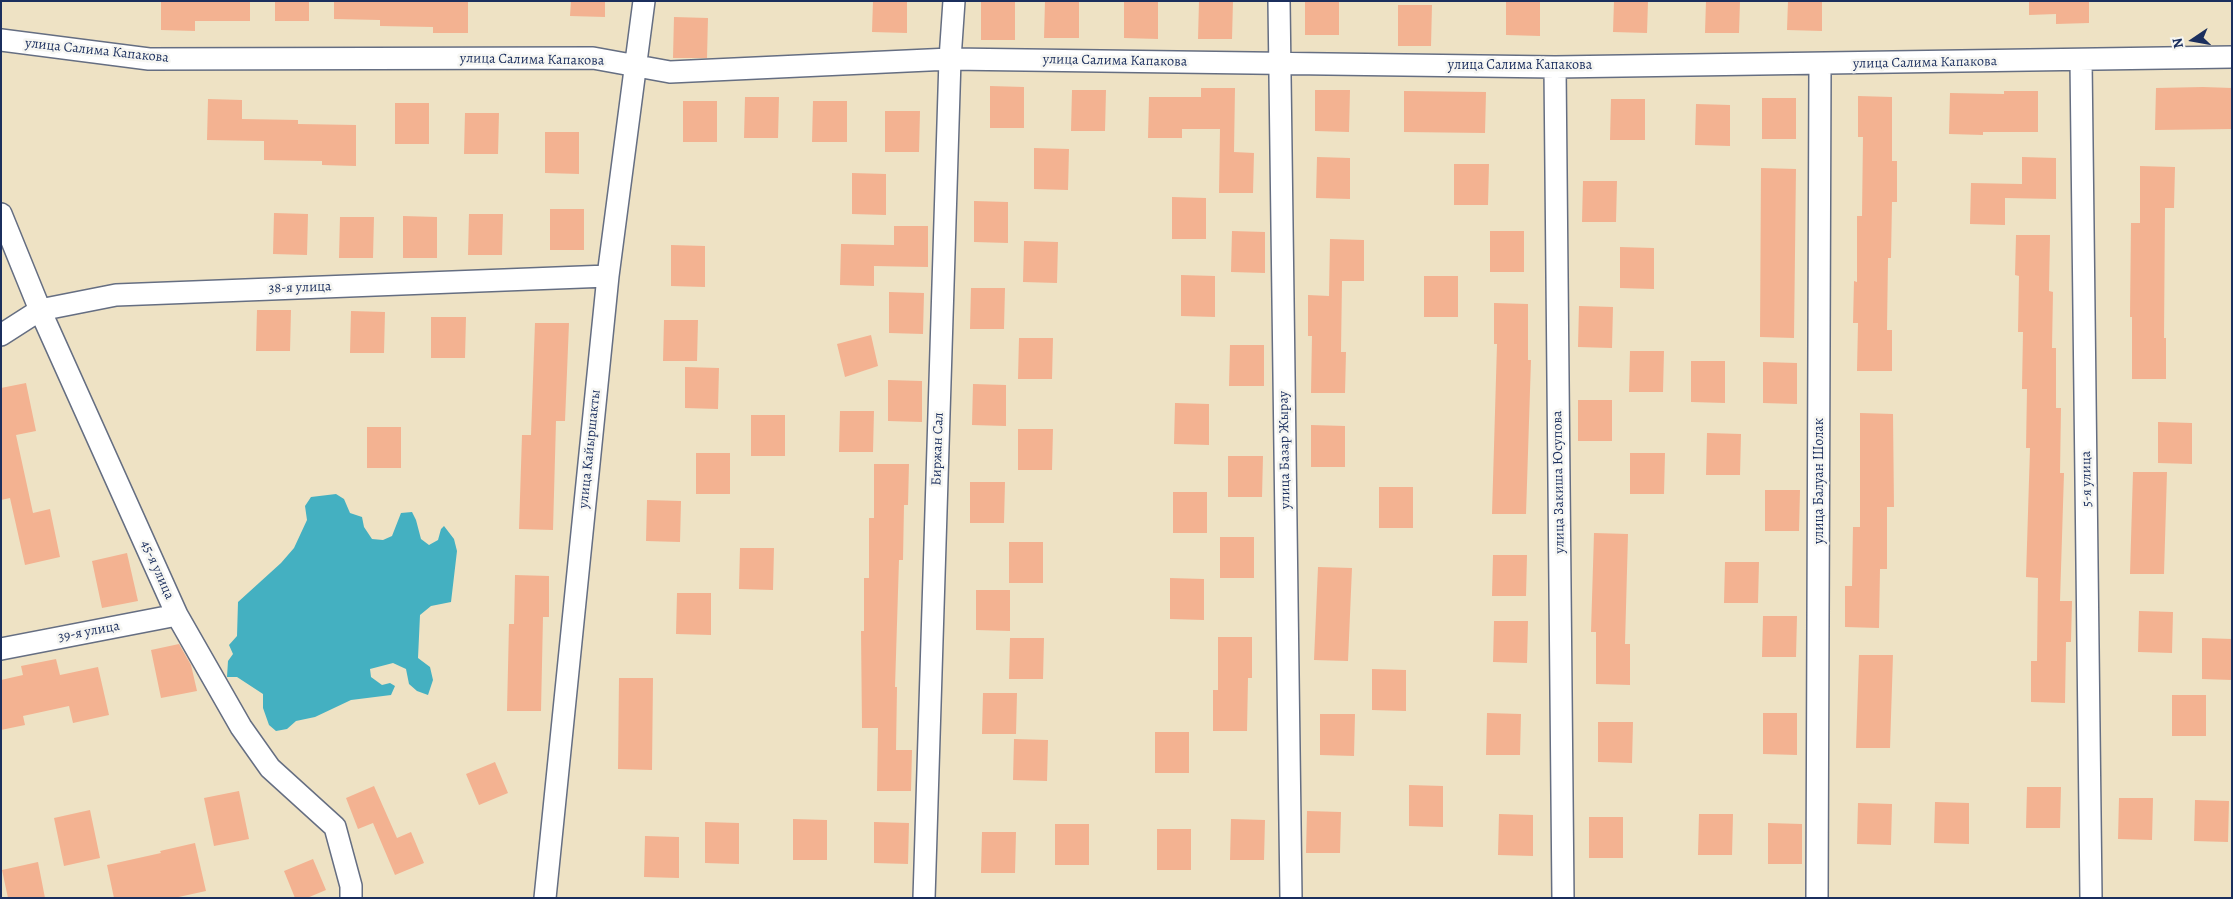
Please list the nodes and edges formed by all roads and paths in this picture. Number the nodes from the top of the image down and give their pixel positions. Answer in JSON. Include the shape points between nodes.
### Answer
{"nodes":[{"id":1,"x":644,"y":1,"type":"edge"},
{"id":2,"x":954,"y":1,"type":"edge"},
{"id":3,"x":1279,"y":1,"type":"edge"},
{"id":4,"x":1,"y":40,"type":"edge"},
{"id":5,"x":2232,"y":58,"type":"edge"},
{"id":6,"x":950,"y":59,"type":"junction"},
{"id":7,"x":2081,"y":60,"type":"junction"},
{"id":8,"x":1280,"y":63,"type":"junction"},
{"id":9,"x":636,"y":64,"type":"junction"},
{"id":10,"x":1820,"y":64,"type":"junction"},
{"id":11,"x":1555,"y":67,"type":"junction"},
{"id":12,"x":1,"y":214,"type":"edge"},
{"id":13,"x":608,"y":276,"type":"junction"},
{"id":14,"x":40,"y":310,"type":"junction"},
{"id":15,"x":1,"y":334,"type":"edge"},
{"id":16,"x":176,"y":615,"type":"junction"},
{"id":17,"x":1,"y":649,"type":"edge"},
{"id":18,"x":351,"y":898,"type":"edge"},
{"id":19,"x":545,"y":898,"type":"edge"},
{"id":20,"x":924,"y":898,"type":"edge"},
{"id":21,"x":1291,"y":898,"type":"edge"},
{"id":22,"x":1563,"y":898,"type":"edge"},
{"id":23,"x":1817,"y":898,"type":"edge"},
{"id":24,"x":2091,"y":898,"type":"edge"}],
"edges":[{"from":1,"to":9,"type":"street","name":"улица Кайыршакты"},
{"from":2,"to":6,"type":"street","name":"Биржан Сал"},
{"from":3,"to":8,"type":"street","name":"улица Базар Жырау"},
{"from":4,"to":9,"type":"street","name":"улица Салима Капакова","via":[[149,59],[593,58]]},
{"from":5,"to":7,"type":"street","name":"улица Салима Капакова"},
{"from":6,"to":8,"type":"street","name":"улица Салима Капакова"},
{"from":6,"to":9,"type":"street","name":"улица Салима Капакова","via":[[670,72]]},
{"from":6,"to":20,"type":"street","name":"Биржан Сал"},
{"from":7,"to":10,"type":"street","name":"улица Салима Капакова"},
{"from":7,"to":24,"type":"street","name":"5-я улица"},
{"from":8,"to":11,"type":"street","name":"улица Салима Капакова"},
{"from":8,"to":21,"type":"street","name":"улица Базар Жырау"},
{"from":9,"to":13,"type":"street","name":"улица Кайыршакты"},
{"from":10,"to":11,"type":"street","name":"улица Салима Капакова"},
{"from":10,"to":23,"type":"street","name":"улица Балуан Шолак"},
{"from":11,"to":22,"type":"street","name":"улица Закиша Юсупова"},
{"from":12,"to":14,"type":"street","name":"45-я улица"},
{"from":13,"to":14,"type":"street","name":"38-я улица","via":[[116,295]]},
{"from":13,"to":19,"type":"street","name":"улица Кайыршакты"},
{"from":14,"to":15,"type":"street","name":"38-я улица"},
{"from":14,"to":16,"type":"street","name":"45-я улица"},
{"from":16,"to":17,"type":"street","name":"39-я улица"},
{"from":16,"to":18,"type":"street","name":"45-я улица","via":[[241,726],[270,768],[335,827],[351,886]]}]}
